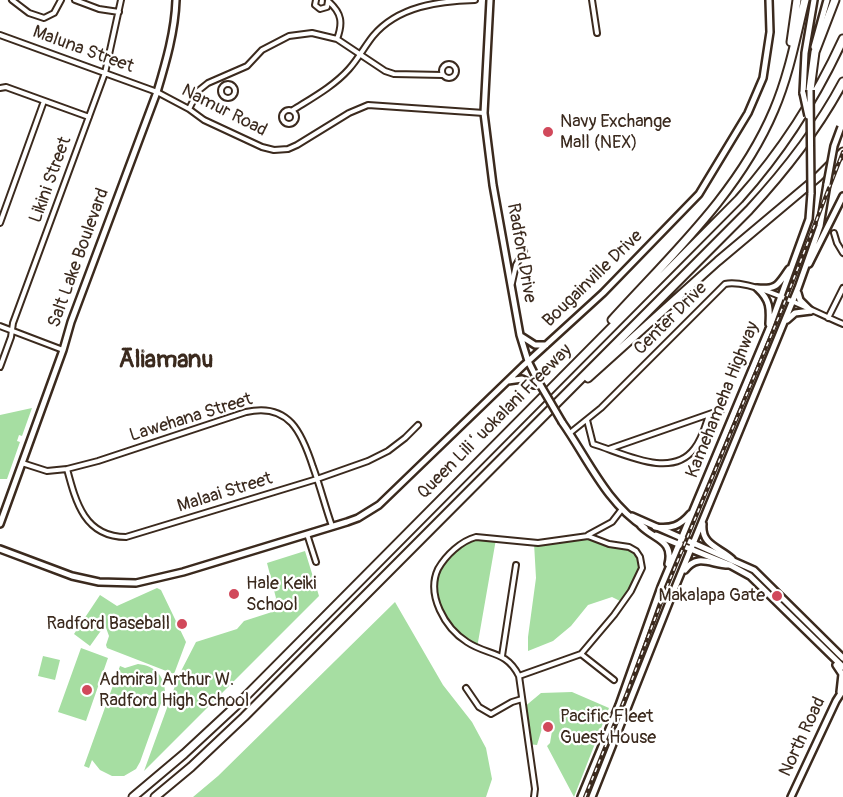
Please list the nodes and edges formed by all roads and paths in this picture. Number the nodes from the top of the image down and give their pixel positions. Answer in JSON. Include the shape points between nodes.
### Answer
{"nodes":[{"id":1,"x":12,"y":0,"type":"edge"},
{"id":2,"x":61,"y":0,"type":"edge"},
{"id":3,"x":75,"y":0,"type":"edge"},
{"id":4,"x":121,"y":0,"type":"edge"},
{"id":5,"x":176,"y":0,"type":"edge"},
{"id":6,"x":316,"y":0,"type":"edge"},
{"id":7,"x":475,"y":0,"type":"edge"},
{"id":8,"x":490,"y":0,"type":"edge"},
{"id":9,"x":592,"y":0,"type":"edge"},
{"id":10,"x":769,"y":0,"type":"edge"},
{"id":11,"x":797,"y":0,"type":"edge"},
{"id":12,"x":805,"y":0,"type":"edge"},
{"id":13,"x":814,"y":0,"type":"edge"},
{"id":14,"x":827,"y":0,"type":"edge"},
{"id":15,"x":835,"y":0,"type":"edge"},
{"id":16,"x":328,"y":1,"type":"edge"},
{"id":17,"x":119,"y":12,"type":"junction"},
{"id":18,"x":597,"y":33,"type":"dead end"},
{"id":19,"x":0,"y":34,"type":"edge"},
{"id":20,"x":337,"y":39,"type":"junction"},
{"id":21,"x":843,"y":39,"type":"edge"},
{"id":22,"x":361,"y":54,"type":"junction"},
{"id":23,"x":105,"y":73,"type":"junction"},
{"id":24,"x":443,"y":75,"type":"dead end"},
{"id":25,"x":222,"y":77,"type":"junction"},
{"id":26,"x":810,"y":80,"type":"junction"},
{"id":27,"x":843,"y":81,"type":"edge"},
{"id":28,"x":225,"y":84,"type":"dead end"},
{"id":29,"x":0,"y":88,"type":"edge"},
{"id":30,"x":157,"y":92,"type":"junction"},
{"id":31,"x":807,"y":92,"type":"junction"},
{"id":32,"x":44,"y":101,"type":"junction"},
{"id":33,"x":189,"y":109,"type":"junction"},
{"id":34,"x":293,"y":111,"type":"dead end"},
{"id":35,"x":484,"y":113,"type":"junction"},
{"id":36,"x":89,"y":117,"type":"junction"},
{"id":37,"x":842,"y":125,"type":"edge"},
{"id":38,"x":843,"y":150,"type":"edge"},
{"id":39,"x":748,"y":160,"type":"junction"},
{"id":40,"x":843,"y":196,"type":"edge"},
{"id":41,"x":0,"y":223,"type":"edge"},
{"id":42,"x":834,"y":233,"type":"dead end"},
{"id":43,"x":524,"y":251,"type":"dead end"},
{"id":44,"x":843,"y":253,"type":"edge"},
{"id":45,"x":793,"y":262,"type":"junction"},
{"id":46,"x":802,"y":278,"type":"junction"},
{"id":47,"x":511,"y":287,"type":"junction"},
{"id":48,"x":757,"y":288,"type":"junction"},
{"id":49,"x":798,"y":288,"type":"junction"},
{"id":50,"x":843,"y":288,"type":"edge"},
{"id":51,"x":843,"y":294,"type":"edge"},
{"id":52,"x":781,"y":297,"type":"junction"},
{"id":53,"x":836,"y":301,"type":"junction"},
{"id":54,"x":793,"y":302,"type":"junction"},
{"id":55,"x":811,"y":311,"type":"junction"},
{"id":56,"x":828,"y":318,"type":"junction"},
{"id":57,"x":843,"y":324,"type":"edge"},
{"id":58,"x":0,"y":326,"type":"edge"},
{"id":59,"x":769,"y":329,"type":"junction"},
{"id":60,"x":13,"y":331,"type":"junction"},
{"id":61,"x":780,"y":332,"type":"junction"},
{"id":62,"x":520,"y":335,"type":"junction"},
{"id":63,"x":546,"y":345,"type":"junction"},
{"id":64,"x":63,"y":350,"type":"junction"},
{"id":65,"x":528,"y":361,"type":"junction"},
{"id":66,"x":0,"y":367,"type":"edge"},
{"id":67,"x":506,"y":382,"type":"junction"},
{"id":68,"x":556,"y":382,"type":"junction"},
{"id":69,"x":536,"y":383,"type":"junction"},
{"id":70,"x":722,"y":410,"type":"dead end"},
{"id":71,"x":547,"y":413,"type":"junction"},
{"id":72,"x":709,"y":415,"type":"junction"},
{"id":73,"x":587,"y":420,"type":"junction"},
{"id":74,"x":417,"y":425,"type":"dead end"},
{"id":75,"x":570,"y":433,"type":"junction"},
{"id":76,"x":608,"y":449,"type":"junction"},
{"id":77,"x":22,"y":463,"type":"junction"},
{"id":78,"x":67,"y":469,"type":"junction"},
{"id":79,"x":317,"y":479,"type":"junction"},
{"id":80,"x":622,"y":509,"type":"junction"},
{"id":81,"x":694,"y":511,"type":"junction"},
{"id":82,"x":629,"y":515,"type":"junction"},
{"id":83,"x":703,"y":519,"type":"junction"},
{"id":84,"x":0,"y":524,"type":"edge"},
{"id":85,"x":332,"y":526,"type":"junction"},
{"id":86,"x":641,"y":526,"type":"junction"},
{"id":87,"x":655,"y":527,"type":"junction"},
{"id":88,"x":307,"y":534,"type":"junction"},
{"id":89,"x":588,"y":536,"type":"junction"},
{"id":90,"x":682,"y":538,"type":"junction"},
{"id":91,"x":693,"y":543,"type":"junction"},
{"id":92,"x":679,"y":544,"type":"junction"},
{"id":93,"x":0,"y":549,"type":"edge"},
{"id":94,"x":691,"y":549,"type":"junction"},
{"id":95,"x":732,"y":559,"type":"junction"},
{"id":96,"x":316,"y":562,"type":"dead end"},
{"id":97,"x":516,"y":565,"type":"dead end"},
{"id":98,"x":730,"y":565,"type":"junction"},
{"id":99,"x":661,"y":587,"type":"junction"},
{"id":100,"x":674,"y":590,"type":"junction"},
{"id":101,"x":829,"y":653,"type":"junction"},
{"id":102,"x":581,"y":654,"type":"junction"},
{"id":103,"x":502,"y":656,"type":"junction"},
{"id":104,"x":843,"y":657,"type":"edge"},
{"id":105,"x":843,"y":667,"type":"edge"},
{"id":106,"x":519,"y":676,"type":"junction"},
{"id":107,"x":614,"y":680,"type":"dead end"},
{"id":108,"x":466,"y":688,"type":"dead end"},
{"id":109,"x":841,"y":692,"type":"edge"},
{"id":110,"x":522,"y":699,"type":"junction"},
{"id":111,"x":133,"y":797,"type":"edge"},
{"id":112,"x":156,"y":797,"type":"edge"},
{"id":113,"x":535,"y":797,"type":"edge"},
{"id":114,"x":580,"y":797,"type":"edge"},
{"id":115,"x":592,"y":797,"type":"edge"},
{"id":116,"x":791,"y":797,"type":"edge"}],
"edges":[{"from":1,"to":2,"type":"street","via":[[44,18],[54,13]]},
{"from":3,"to":17,"type":"street"},
{"from":4,"to":17,"type":"street","name":"Likini Street"},
{"from":5,"to":30,"type":"main road","name":"Salt Lake Boulevard"},
{"from":6,"to":16,"type":"street","via":[[315,5],[321,9],[327,7]]},
{"from":7,"to":22,"type":"street","via":[[443,1],[394,18],[381,27]]},
{"from":8,"to":35,"type":"main road","name":"Radford Drive"},
{"from":9,"to":18,"type":"street"},
{"from":10,"to":63,"type":"main road","name":"Bougainville Drive","via":[[770,32],[763,78],[704,186],[680,216]]},
{"from":11,"to":39,"type":"highway","via":[[779,90]]},
{"from":12,"to":39,"type":"highway","via":[[781,93]]},
{"from":13,"to":31,"type":"main road","name":"Kamehameha Highway","via":[[805,53]]},
{"from":14,"to":26,"type":"main road"},
{"from":15,"to":26,"type":"highway","via":[[819,39]]},
{"from":16,"to":20,"type":"street","via":[[341,17]]},
{"from":17,"to":23,"type":"street","name":"Likini Street"},
{"from":19,"to":23,"type":"street","name":"Maluna Street"},
{"from":20,"to":22,"type":"street"},
{"from":20,"to":25,"type":"street","via":[[312,33],[289,36],[262,50],[246,66]]},
{"from":21,"to":68,"type":"highway","name":"Queen Liliʻuokalani Freeway","via":[[800,121],[757,179]]},
{"from":22,"to":24,"type":"street","via":[[394,74]]},
{"from":22,"to":34,"type":"street","via":[[334,84]]},
{"from":23,"to":30,"type":"street","name":"Maluna Street"},
{"from":23,"to":36,"type":"street","name":"Likini Street"},
{"from":25,"to":28,"type":"street"},
{"from":25,"to":33,"type":"street","via":[[198,91]]},
{"from":26,"to":31,"type":"highway"},
{"from":27,"to":71,"type":"highway","name":"Queen Liliʻuokalani Freeway","via":[[813,132],[762,196]]},
{"from":29,"to":32,"type":"street"},
{"from":30,"to":33,"type":"street","name":"Namur Road"},
{"from":30,"to":64,"type":"main road","name":"Salt Lake Boulevard"},
{"from":31,"to":45,"type":"main road","name":"Kamehameha Highway","bridge":true,"via":[[811,193],[808,219]]},
{"from":32,"to":36,"type":"street"},
{"from":32,"to":41,"type":"street"},
{"from":33,"to":35,"type":"street","name":"Namur Road","via":[[204,120],[274,150],[297,145],[368,105]]},
{"from":35,"to":47,"type":"main road","name":"Radford Drive"},
{"from":36,"to":60,"type":"street","name":"Likini Street"},
{"from":37,"to":46,"type":"main road","name":"Kamehameha Highway","bridge":true,"via":[[834,146],[820,226]]},
{"from":38,"to":71,"type":"highway"},
{"from":39,"to":68,"type":"highway","via":[[710,213]]},
{"from":40,"to":46,"type":"main road"},
{"from":42,"to":44,"type":"street"},
{"from":43,"to":47,"type":"street"},
{"from":45,"to":48,"type":"main road","via":[[779,284]]},
{"from":45,"to":52,"type":"main road","name":"Kamehameha Highway"},
{"from":46,"to":49,"type":"main road","name":"Kamehameha Highway"},
{"from":47,"to":62,"type":"main road","name":"Radford Drive"},
{"from":48,"to":52,"type":"street","name":"Center Drive"},
{"from":48,"to":59,"type":"main road","via":[[769,301]]},
{"from":48,"to":73,"type":"street","name":"Center Drive","via":[[733,282],[721,288]]},
{"from":49,"to":54,"type":"main road","name":"Kamehameha Highway"},
{"from":49,"to":55,"type":"main road","via":[[800,300]]},
{"from":50,"to":53,"type":"street"},
{"from":51,"to":53,"type":"street"},
{"from":52,"to":54,"type":"street","name":"Center Drive"},
{"from":52,"to":59,"type":"main road","name":"Kamehameha Highway"},
{"from":53,"to":56,"type":"street"},
{"from":54,"to":55,"type":"street","name":"Center Drive"},
{"from":54,"to":61,"type":"main road","name":"Kamehameha Highway"},
{"from":55,"to":56,"type":"street","name":"Center Drive"},
{"from":55,"to":61,"type":"main road","via":[[789,316]]},
{"from":56,"to":57,"type":"street","name":"Center Drive"},
{"from":58,"to":60,"type":"street"},
{"from":59,"to":81,"type":"main road","name":"Kamehameha Highway"},
{"from":60,"to":64,"type":"street"},
{"from":60,"to":66,"type":"street","name":"Likini Street"},
{"from":61,"to":83,"type":"main road","name":"Kamehameha Highway"},
{"from":62,"to":63,"type":"main road","via":[[530,343]]},
{"from":62,"to":65,"type":"main road","name":"Radford Drive"},
{"from":63,"to":65,"type":"main road","name":"Bougainville Drive"},
{"from":64,"to":77,"type":"main road","name":"Salt Lake Boulevard"},
{"from":65,"to":67,"type":"main road","name":"Bougainville Drive"},
{"from":65,"to":69,"type":"main road","name":"Radford Drive"},
{"from":67,"to":69,"type":"main road","via":[[520,379]]},
{"from":67,"to":85,"type":"main road","name":"Bougainville Drive","via":[[384,501],[369,512]]},
{"from":68,"to":111,"type":"highway","name":"Queen Liliʻuokalani Freeway","via":[[239,703]]},
{"from":69,"to":75,"type":"main road","bridge":true},
{"from":70,"to":72,"type":"street"},
{"from":71,"to":112,"type":"highway","name":"Queen Liliʻuokalani Freeway","via":[[244,717]]},
{"from":72,"to":76,"type":"street"},
{"from":72,"to":76,"type":"street","via":[[693,450],[674,462],[645,462]]},
{"from":73,"to":75,"type":"street","name":"Center Drive"},
{"from":73,"to":76,"type":"street","via":[[592,441]]},
{"from":74,"to":79,"type":"street","name":"Malaai Street","via":[[387,451]]},
{"from":75,"to":80,"type":"main road","via":[[592,472]]},
{"from":77,"to":78,"type":"street","name":"Lawehana Street","via":[[47,471]]},
{"from":77,"to":84,"type":"main road","name":"Salt Lake Boulevard"},
{"from":78,"to":79,"type":"street","name":"Malaai Street","via":[[84,517],[101,532],[119,537]]},
{"from":78,"to":79,"type":"street","name":"Lawehana Street","via":[[260,410],[281,415],[298,429]]},
{"from":79,"to":85,"type":"street","name":"Lawehana Street"},
{"from":80,"to":82,"type":"main road"},
{"from":80,"to":89,"type":"street","via":[[612,522]]},
{"from":81,"to":87,"type":"main road","via":[[677,526]]},
{"from":81,"to":90,"type":"main road","name":"Kamehameha Highway"},
{"from":82,"to":86,"type":"main road"},
{"from":82,"to":87,"type":"main road"},
{"from":83,"to":91,"type":"main road","name":"Kamehameha Highway"},
{"from":83,"to":95,"type":"main road","via":[[706,540]]},
{"from":85,"to":88,"type":"main road","name":"Bougainville Drive"},
{"from":86,"to":92,"type":"main road"},
{"from":86,"to":99,"type":"main road","via":[[669,549]]},
{"from":87,"to":90,"type":"main road"},
{"from":88,"to":93,"type":"main road","name":"Bougainville Drive","via":[[135,583],[72,576]]},
{"from":88,"to":96,"type":"street"},
{"from":89,"to":102,"type":"street","via":[[634,550],[642,568],[624,603]]},
{"from":89,"to":103,"type":"street","via":[[538,543],[477,537],[460,545],[440,567],[434,588],[443,617],[465,641]]},
{"from":90,"to":91,"type":"main road"},
{"from":90,"to":92,"type":"main road","name":"Kamehameha Highway"},
{"from":91,"to":94,"type":"main road","name":"Kamehameha Highway"},
{"from":91,"to":95,"type":"main road"},
{"from":92,"to":94,"type":"main road"},
{"from":92,"to":99,"type":"main road","name":"Kamehameha Highway"},
{"from":94,"to":98,"type":"main road"},
{"from":94,"to":100,"type":"main road","name":"Kamehameha Highway"},
{"from":95,"to":104,"type":"main road","via":[[760,574]]},
{"from":97,"to":103,"type":"street"},
{"from":98,"to":100,"type":"main road","via":[[696,561],[687,567]]},
{"from":98,"to":101,"type":"main road","via":[[758,582]]},
{"from":99,"to":114,"type":"main road","name":"Kamehameha Highway","via":[[619,705]]},
{"from":100,"to":115,"type":"main road","name":"Kamehameha Highway"},
{"from":101,"to":105,"type":"main road"},
{"from":101,"to":109,"type":"main road","via":[[842,674]]},
{"from":102,"to":106,"type":"street"},
{"from":102,"to":107,"type":"street"},
{"from":103,"to":106,"type":"street","via":[[513,664]]},
{"from":106,"to":110,"type":"street"},
{"from":108,"to":110,"type":"street","via":[[478,707],[491,714]]},
{"from":109,"to":116,"type":"main road","name":"North Road"},
{"from":110,"to":113,"type":"street"}]}
